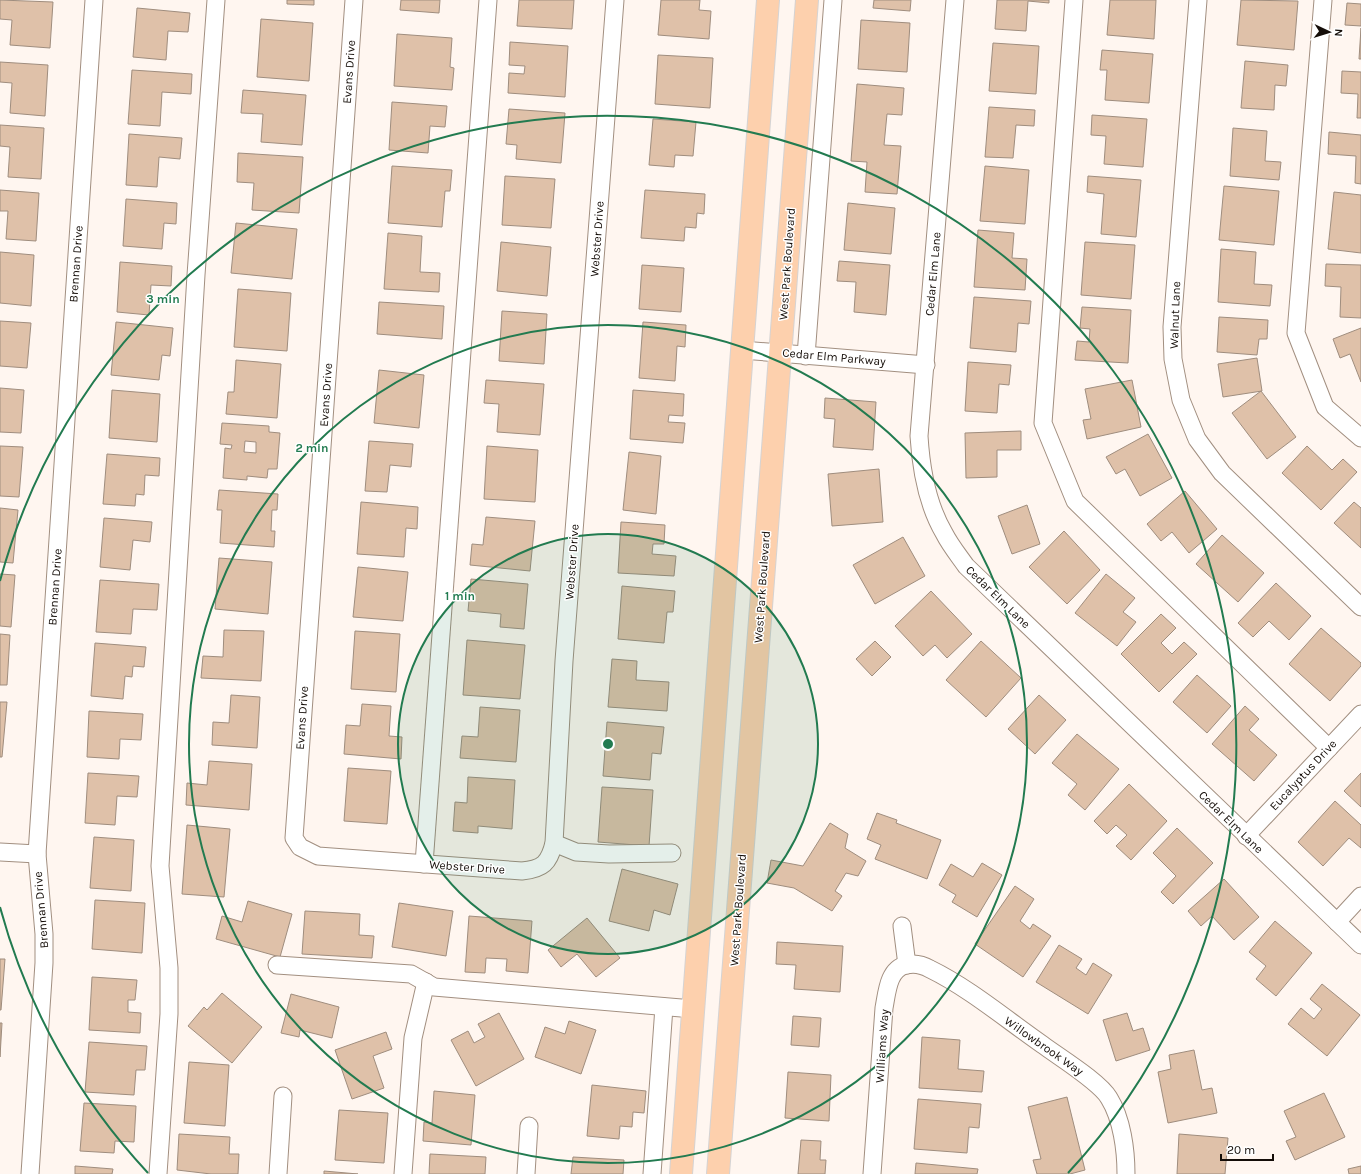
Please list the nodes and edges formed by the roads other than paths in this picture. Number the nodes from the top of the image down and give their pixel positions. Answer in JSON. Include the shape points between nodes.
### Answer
{"nodes":[{"id":1,"x":94,"y":0,"type":"edge"},
{"id":2,"x":216,"y":0,"type":"edge"},
{"id":3,"x":354,"y":0,"type":"edge"},
{"id":4,"x":488,"y":0,"type":"edge"},
{"id":5,"x":615,"y":0,"type":"edge"},
{"id":6,"x":768,"y":0,"type":"edge"},
{"id":7,"x":807,"y":0,"type":"edge"},
{"id":8,"x":833,"y":0,"type":"edge"},
{"id":9,"x":954,"y":0,"type":"edge"},
{"id":10,"x":1074,"y":0,"type":"edge"},
{"id":11,"x":1198,"y":0,"type":"edge"},
{"id":12,"x":1323,"y":0,"type":"edge"},
{"id":13,"x":742,"y":350,"type":"junction"},
{"id":14,"x":780,"y":352,"type":"junction"},
{"id":15,"x":806,"y":356,"type":"junction"},
{"id":16,"x":926,"y":365,"type":"junction"},
{"id":17,"x":1361,"y":438,"type":"edge"},
{"id":18,"x":1361,"y":607,"type":"edge"},
{"id":19,"x":1361,"y":714,"type":"edge"},
{"id":20,"x":1329,"y":748,"type":"junction"},
{"id":21,"x":1246,"y":836,"type":"junction"},
{"id":22,"x":294,"y":838,"type":"joint"},
{"id":23,"x":554,"y":842,"type":"junction"},
{"id":24,"x":0,"y":852,"type":"edge"},
{"id":25,"x":672,"y":853,"type":"dead end"},
{"id":26,"x":37,"y":854,"type":"junction"},
{"id":27,"x":424,"y":864,"type":"junction"},
{"id":28,"x":1361,"y":896,"type":"edge"},
{"id":29,"x":1337,"y":922,"type":"junction"},
{"id":30,"x":902,"y":926,"type":"dead end"},
{"id":31,"x":1361,"y":945,"type":"edge"},
{"id":32,"x":277,"y":965,"type":"dead end"},
{"id":33,"x":907,"y":965,"type":"junction"},
{"id":34,"x":426,"y":982,"type":"junction"},
{"id":35,"x":664,"y":1007,"type":"junction"},
{"id":36,"x":693,"y":1009,"type":"junction"},
{"id":37,"x":284,"y":1096,"type":"dead end"},
{"id":38,"x":529,"y":1126,"type":"dead end"},
{"id":39,"x":30,"y":1174,"type":"edge"},
{"id":40,"x":158,"y":1174,"type":"edge"},
{"id":41,"x":278,"y":1174,"type":"edge"},
{"id":42,"x":403,"y":1174,"type":"edge"},
{"id":43,"x":526,"y":1174,"type":"edge"},
{"id":44,"x":652,"y":1174,"type":"edge"},
{"id":45,"x":680,"y":1174,"type":"edge"},
{"id":46,"x":718,"y":1174,"type":"edge"},
{"id":47,"x":872,"y":1174,"type":"edge"},
{"id":48,"x":1126,"y":1174,"type":"edge"}],
"edges":[{"from":1,"to":26,"type":"street","name":"Brennan Drive"},
{"from":2,"to":40,"type":"street","via":[[196,275],[160,866],[169,968],[169,1014]]},
{"from":3,"to":22,"type":"street","name":"Evans Drive"},
{"from":4,"to":27,"type":"street"},
{"from":5,"to":23,"type":"street","name":"Webster Drive","via":[[564,661]]},
{"from":6,"to":13,"type":"main road"},
{"from":7,"to":14,"type":"main road","name":"West Park Boulevard"},
{"from":8,"to":15,"type":"street"},
{"from":9,"to":16,"type":"street","name":"Cedar Elm Lane"},
{"from":10,"to":20,"type":"street","via":[[1043,423],[1076,501]]},
{"from":11,"to":18,"type":"street","name":"Walnut Lane","via":[[1172,327],[1173,359],[1181,400],[1197,439],[1222,473]]},
{"from":12,"to":17,"type":"street","via":[[1296,333],[1325,407]]},
{"from":13,"to":14,"type":"street","name":"Cedar Elm Parkway"},
{"from":13,"to":36,"type":"main road"},
{"from":14,"to":15,"type":"street","name":"Cedar Elm Parkway"},
{"from":14,"to":46,"type":"main road","name":"West Park Boulevard"},
{"from":15,"to":16,"type":"street","name":"Cedar Elm Parkway"},
{"from":16,"to":21,"type":"street","name":"Cedar Elm Lane","via":[[920,456],[928,496],[943,533],[966,566]]},
{"from":19,"to":20,"type":"street","name":"Eucalyptus Drive"},
{"from":20,"to":21,"type":"street","name":"Eucalyptus Drive"},
{"from":21,"to":29,"type":"street","name":"Cedar Elm Lane"},
{"from":22,"to":27,"type":"street","name":"Webster Drive","via":[[300,847],[318,856]]},
{"from":23,"to":25,"type":"street","via":[[576,852]]},
{"from":23,"to":27,"type":"street","name":"Webster Drive","via":[[551,855],[544,865],[533,870]]},
{"from":24,"to":26,"type":"street"},
{"from":26,"to":39,"type":"street","name":"Brennan Drive","via":[[44,963]]},
{"from":28,"to":29,"type":"street"},
{"from":29,"to":31,"type":"street","name":"Cedar Elm Lane"},
{"from":30,"to":33,"type":"street"},
{"from":32,"to":34,"type":"street","via":[[411,974]]},
{"from":33,"to":47,"type":"street","name":"Williams Way","via":[[894,973],[888,986],[884,1008]]},
{"from":33,"to":48,"type":"street","name":"Willowbrook Way","via":[[922,965],[963,989],[1087,1076],[1104,1092],[1109,1097],[1118,1122],[1126,1152]]},
{"from":34,"to":35,"type":"street","via":[[434,987]]},
{"from":34,"to":42,"type":"street","via":[[413,1038]]},
{"from":35,"to":36,"type":"street"},
{"from":35,"to":44,"type":"street"},
{"from":36,"to":45,"type":"main road"},
{"from":37,"to":41,"type":"street"},
{"from":38,"to":43,"type":"street"}]}
